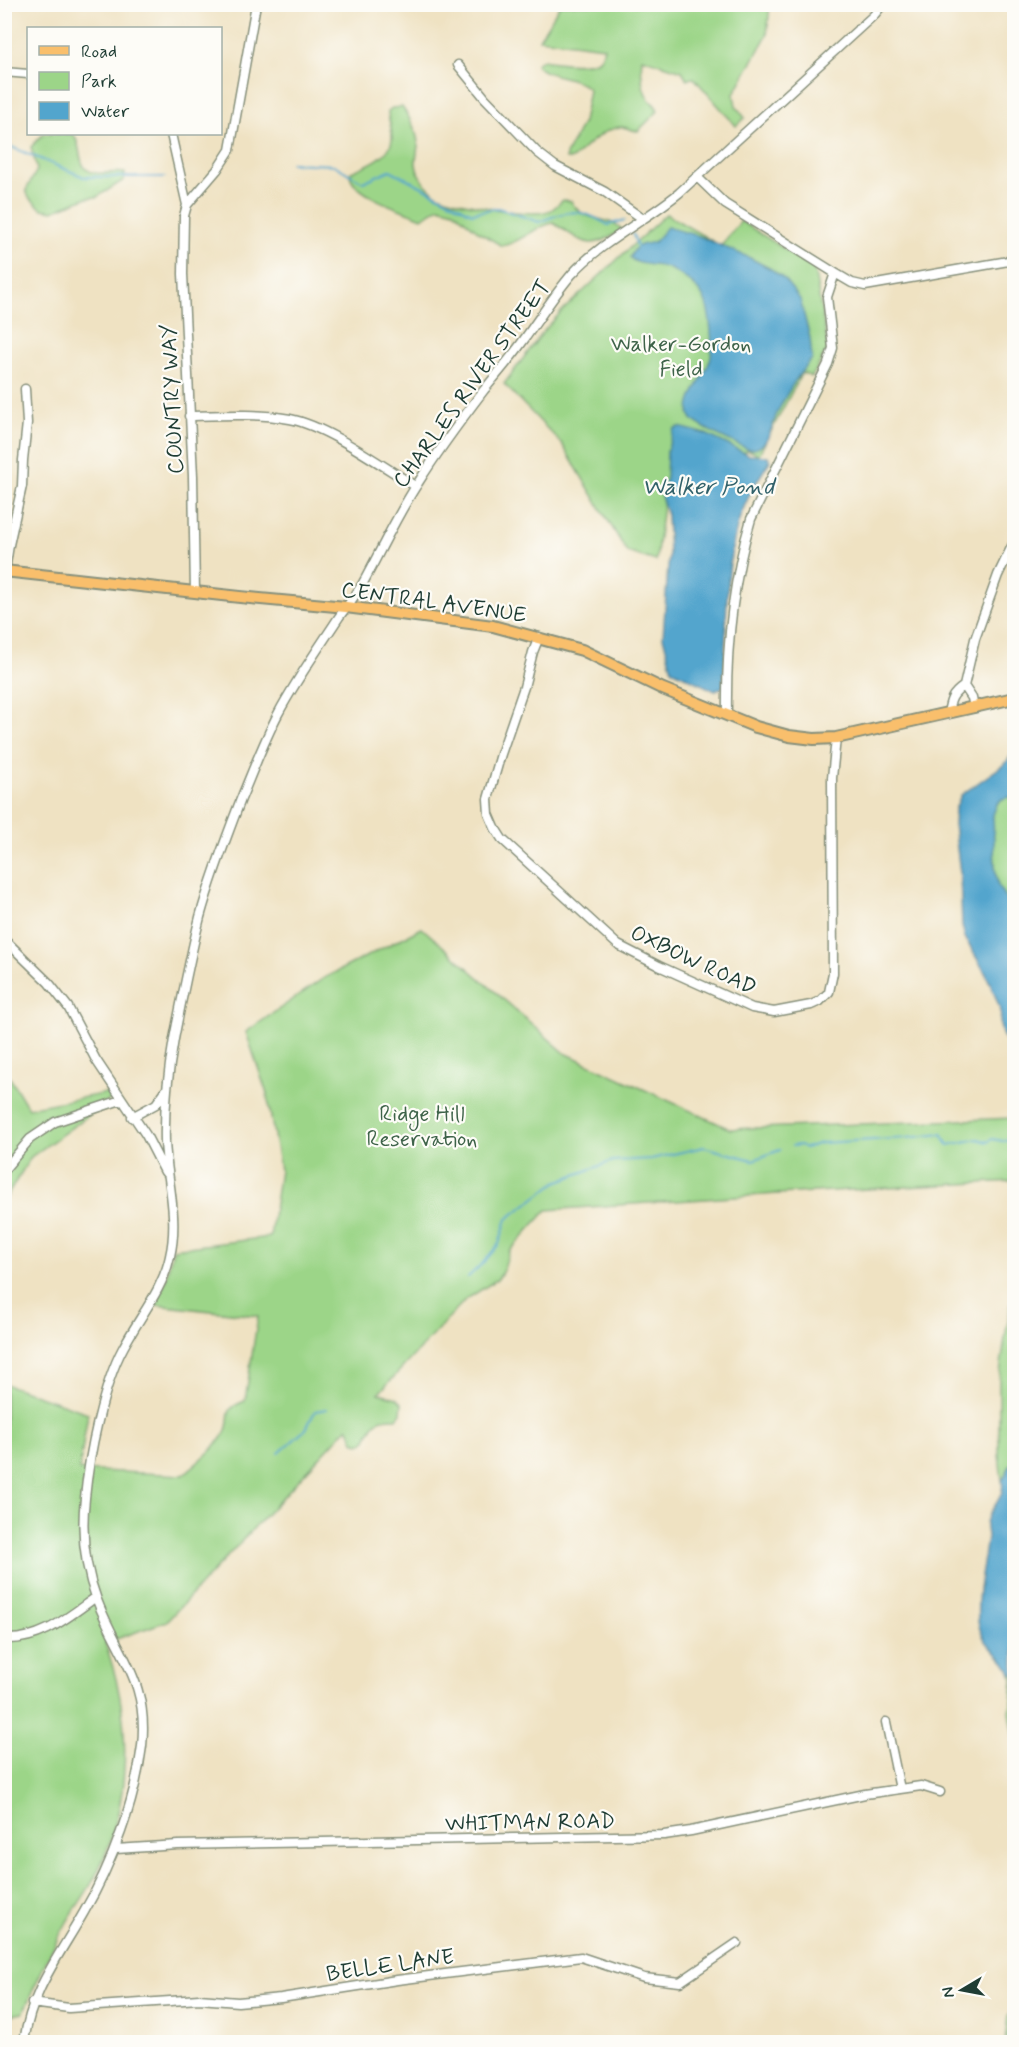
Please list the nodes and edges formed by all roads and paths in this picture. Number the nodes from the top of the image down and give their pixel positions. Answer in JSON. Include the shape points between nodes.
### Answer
{"nodes":[{"id":1,"x":256,"y":4,"type":"edge"},
{"id":2,"x":883,"y":4,"type":"edge"},
{"id":3,"x":458,"y":65,"type":"dead end"},
{"id":4,"x":4,"y":72,"type":"edge"},
{"id":5,"x":27,"y":74,"type":"edge"},
{"id":6,"x":171,"y":135,"type":"edge"},
{"id":7,"x":697,"y":177,"type":"junction"},
{"id":8,"x":187,"y":205,"type":"junction"},
{"id":9,"x":643,"y":219,"type":"junction"},
{"id":10,"x":1014,"y":260,"type":"edge"},
{"id":11,"x":835,"y":273,"type":"junction"},
{"id":12,"x":25,"y":389,"type":"dead end"},
{"id":13,"x":189,"y":416,"type":"junction"},
{"id":14,"x":415,"y":486,"type":"junction"},
{"id":15,"x":1014,"y":542,"type":"edge"},
{"id":16,"x":5,"y":571,"type":"edge"},
{"id":17,"x":195,"y":592,"type":"junction"},
{"id":18,"x":346,"y":607,"type":"junction"},
{"id":19,"x":539,"y":637,"type":"junction"},
{"id":20,"x":964,"y":686,"type":"junction"},
{"id":21,"x":1014,"y":698,"type":"edge"},
{"id":22,"x":974,"y":708,"type":"junction"},
{"id":23,"x":948,"y":714,"type":"junction"},
{"id":24,"x":727,"y":715,"type":"junction"},
{"id":25,"x":836,"y":738,"type":"junction"},
{"id":26,"x":4,"y":939,"type":"edge"},
{"id":27,"x":166,"y":1089,"type":"junction"},
{"id":28,"x":121,"y":1100,"type":"junction"},
{"id":29,"x":132,"y":1117,"type":"junction"},
{"id":30,"x":4,"y":1170,"type":"edge"},
{"id":31,"x":169,"y":1180,"type":"junction"},
{"id":32,"x":96,"y":1597,"type":"junction"},
{"id":33,"x":4,"y":1640,"type":"edge"},
{"id":34,"x":886,"y":1722,"type":"dead end"},
{"id":35,"x":900,"y":1789,"type":"junction"},
{"id":36,"x":940,"y":1792,"type":"dead end"},
{"id":37,"x":116,"y":1849,"type":"junction"},
{"id":38,"x":737,"y":1943,"type":"dead end"},
{"id":39,"x":32,"y":2003,"type":"junction"},
{"id":40,"x":24,"y":2043,"type":"edge"}],
"edges":[{"from":1,"to":8,"type":"street","via":[[230,150]]},
{"from":2,"to":7,"type":"street","name":"CHARLES RIVER STREET"},
{"from":3,"to":9,"type":"street","via":[[537,152]]},
{"from":4,"to":5,"type":"street"},
{"from":6,"to":8,"type":"street","name":"COUNTRY WAY"},
{"from":7,"to":9,"type":"street","name":"CHARLES RIVER STREET"},
{"from":7,"to":11,"type":"street","via":[[726,204]]},
{"from":8,"to":13,"type":"street","name":"COUNTRY WAY","via":[[183,274]]},
{"from":9,"to":14,"type":"street","name":"CHARLES RIVER STREET","via":[[572,273]]},
{"from":10,"to":11,"type":"street","via":[[865,286]]},
{"from":11,"to":24,"type":"street","via":[[827,297],[833,348],[751,519],[743,544],[730,626]]},
{"from":12,"to":16,"type":"street","via":[[28,417],[22,486]]},
{"from":13,"to":14,"type":"street","via":[[292,419],[340,440]]},
{"from":13,"to":17,"type":"street","name":"COUNTRY WAY"},
{"from":14,"to":18,"type":"street","name":"CHARLES RIVER STREET"},
{"from":15,"to":20,"type":"street","via":[[978,629]]},
{"from":16,"to":17,"type":"main road","name":"CENTRAL AVENUE"},
{"from":17,"to":18,"type":"main road","name":"CENTRAL AVENUE"},
{"from":18,"to":19,"type":"main road","name":"CENTRAL AVENUE","via":[[493,626]]},
{"from":18,"to":27,"type":"street","name":"CHARLES RIVER STREET","via":[[280,709],[225,843],[201,916]]},
{"from":19,"to":24,"type":"main road","name":"CENTRAL AVENUE","via":[[582,650]]},
{"from":19,"to":25,"type":"street","name":"OXBOW ROAD","via":[[488,799],[495,828],[511,849],[618,945],[752,1008],[774,1012],[811,1005],[829,992],[833,973],[832,778]]},
{"from":20,"to":22,"type":"street"},
{"from":20,"to":23,"type":"street","via":[[954,693]]},
{"from":21,"to":22,"type":"main road","name":"CENTRAL AVENUE"},
{"from":22,"to":23,"type":"main road","name":"CENTRAL AVENUE"},
{"from":23,"to":25,"type":"main road","name":"CENTRAL AVENUE"},
{"from":24,"to":25,"type":"main road","name":"CENTRAL AVENUE","via":[[789,736]]},
{"from":26,"to":28,"type":"street","via":[[68,1007]]},
{"from":27,"to":29,"type":"street","via":[[156,1104]]},
{"from":27,"to":31,"type":"street","name":"CHARLES RIVER STREET"},
{"from":28,"to":29,"type":"street"},
{"from":28,"to":30,"type":"street","via":[[55,1122],[30,1139]]},
{"from":29,"to":31,"type":"street","via":[[158,1155]]},
{"from":31,"to":32,"type":"street","name":"CHARLES RIVER STREET","via":[[173,1212],[170,1256],[155,1294],[113,1369],[84,1500],[83,1540]]},
{"from":32,"to":33,"type":"street","via":[[38,1635]]},
{"from":32,"to":37,"type":"street","name":"CHARLES RIVER STREET","via":[[130,1666],[143,1712],[140,1756]]},
{"from":34,"to":35,"type":"street"},
{"from":35,"to":36,"type":"street","name":"WHITMAN ROAD","via":[[921,1786]]},
{"from":35,"to":37,"type":"street","name":"WHITMAN ROAD","via":[[664,1835]]},
{"from":37,"to":39,"type":"street","name":"CHARLES RIVER STREET"},
{"from":38,"to":39,"type":"street","name":"BELLE LANE","via":[[680,1982],[644,1978],[581,1958],[249,2001],[199,1999],[69,2008]]},
{"from":39,"to":40,"type":"street","name":"CHARLES RIVER STREET"}]}
